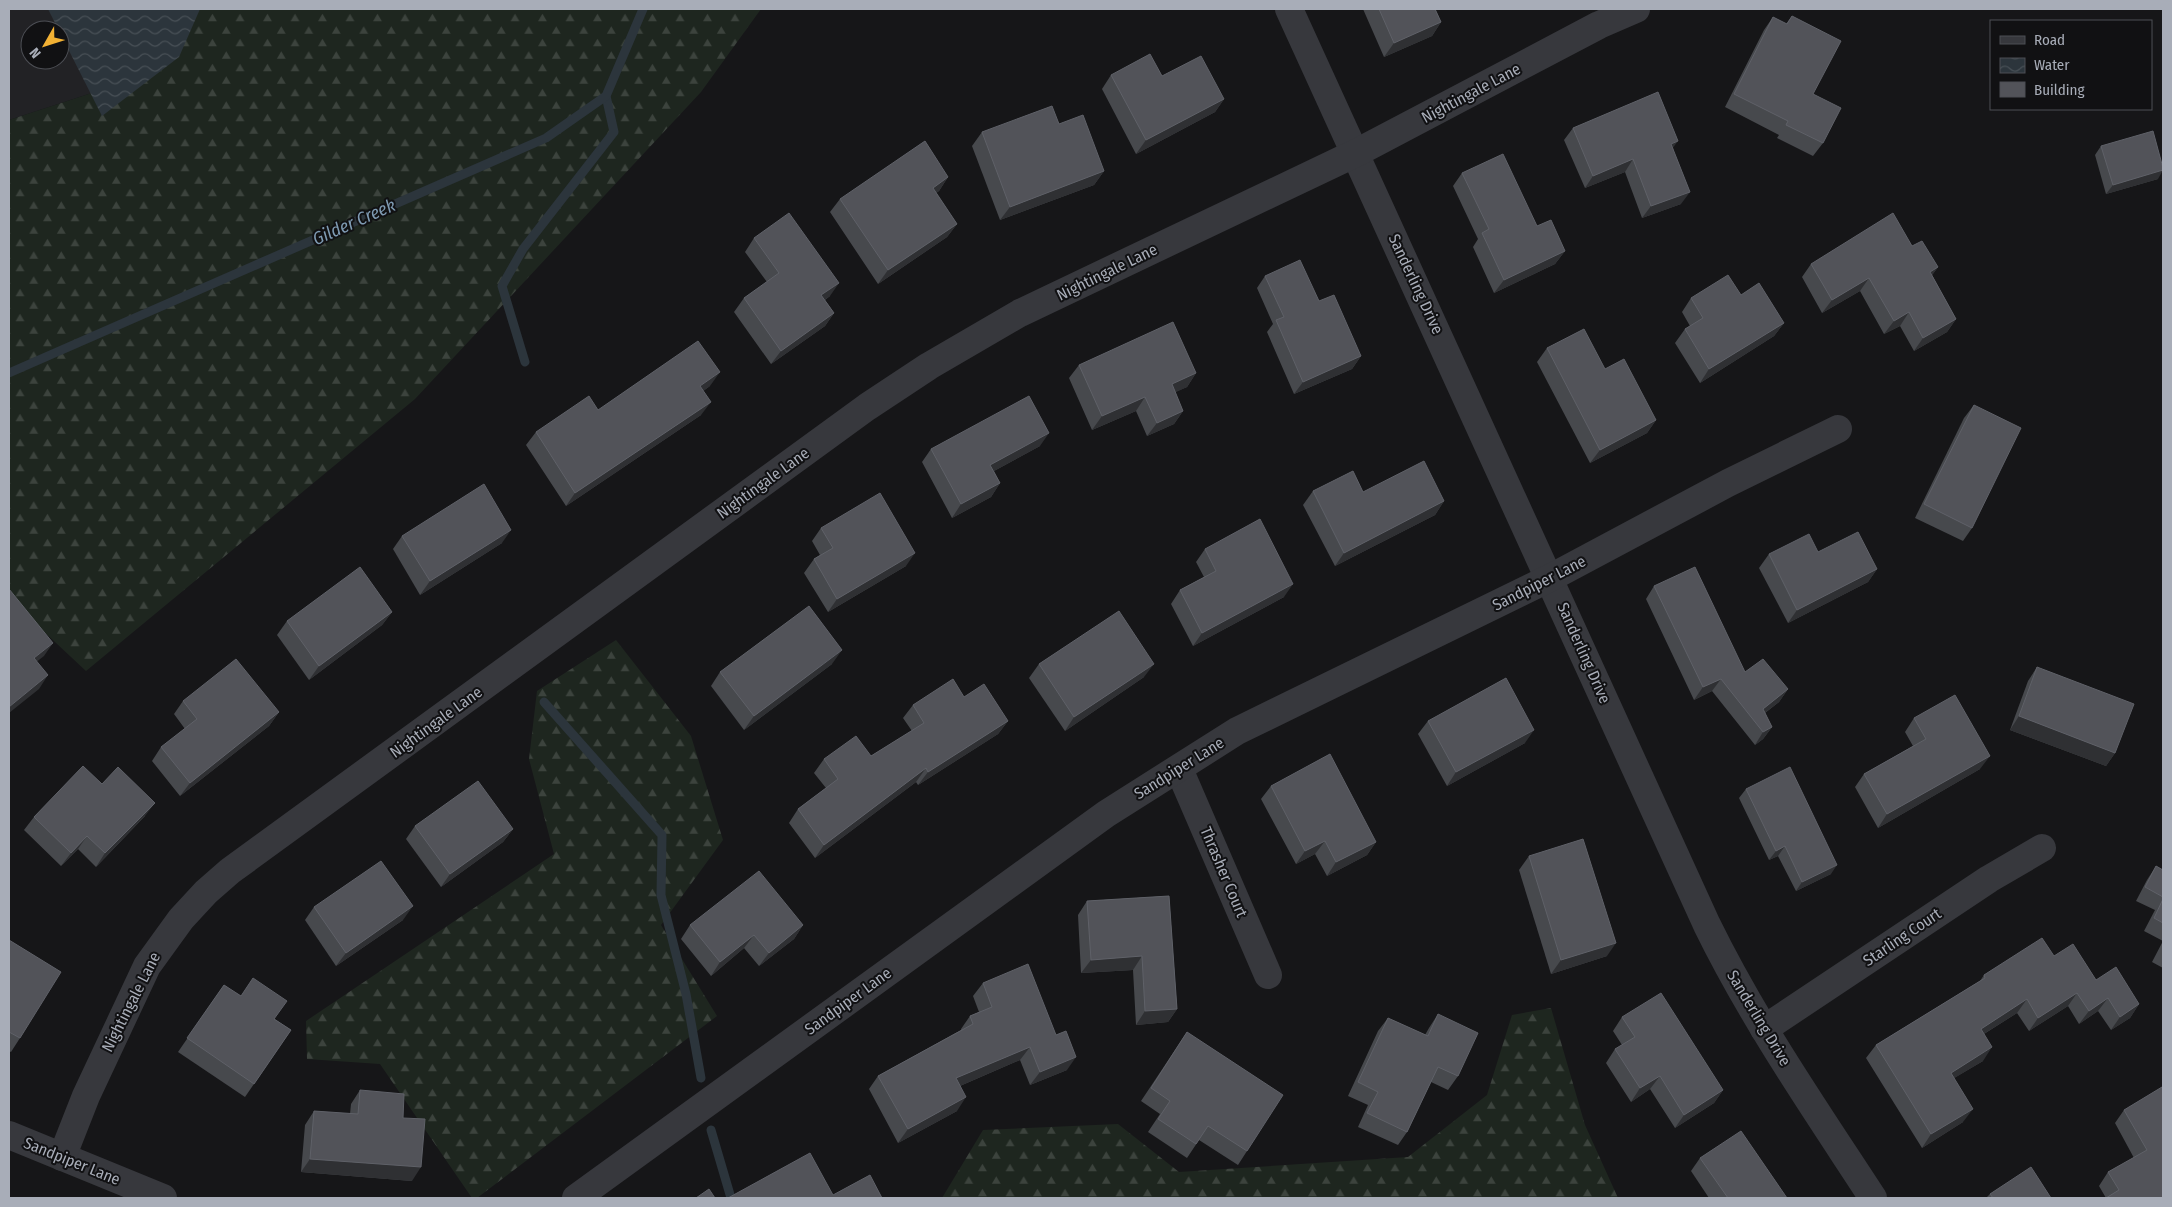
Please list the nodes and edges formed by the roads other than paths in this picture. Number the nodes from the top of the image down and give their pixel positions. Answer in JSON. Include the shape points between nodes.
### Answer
{"nodes":[{"id":1,"x":1289,"y":9,"type":"edge"},
{"id":2,"x":1636,"y":9,"type":"edge"},
{"id":3,"x":1356,"y":153,"type":"junction"},
{"id":4,"x":1838,"y":429,"type":"dead end"},
{"id":5,"x":1550,"y":578,"type":"junction"},
{"id":6,"x":1179,"y":769,"type":"junction"},
{"id":7,"x":2042,"y":848,"type":"dead end"},
{"id":8,"x":1268,"y":974,"type":"dead end"},
{"id":9,"x":1764,"y":1029,"type":"junction"},
{"id":10,"x":9,"y":1135,"type":"edge"},
{"id":11,"x":62,"y":1157,"type":"junction"},
{"id":12,"x":164,"y":1198,"type":"edge"},
{"id":13,"x":576,"y":1198,"type":"edge"},
{"id":14,"x":1873,"y":1198,"type":"edge"}],
"edges":[{"from":1,"to":3,"type":"street","name":"Sanderling Drive"},
{"from":2,"to":3,"type":"street","name":"Nightingale Lane"},
{"from":3,"to":5,"type":"street","name":"Sanderling Drive"},
{"from":3,"to":11,"type":"street","name":"Nightingale Lane","via":[[1020,313],[929,366],[230,871],[181,919],[147,966],[86,1096]]},
{"from":4,"to":5,"type":"street","name":"Sandpiper Lane","via":[[1728,483]]},
{"from":5,"to":6,"type":"street","name":"Sandpiper Lane","via":[[1283,707],[1237,731]]},
{"from":5,"to":9,"type":"street","name":"Sanderling Drive","via":[[1707,925]]},
{"from":6,"to":8,"type":"street","name":"Thrasher Court"},
{"from":6,"to":13,"type":"street","name":"Sandpiper Lane","via":[[1106,814]]},
{"from":7,"to":9,"type":"street","name":"Starling Court"},
{"from":9,"to":14,"type":"street","name":"Sanderling Drive"},
{"from":10,"to":11,"type":"street","name":"Sandpiper Lane"},
{"from":11,"to":12,"type":"street","name":"Sandpiper Lane"}]}
